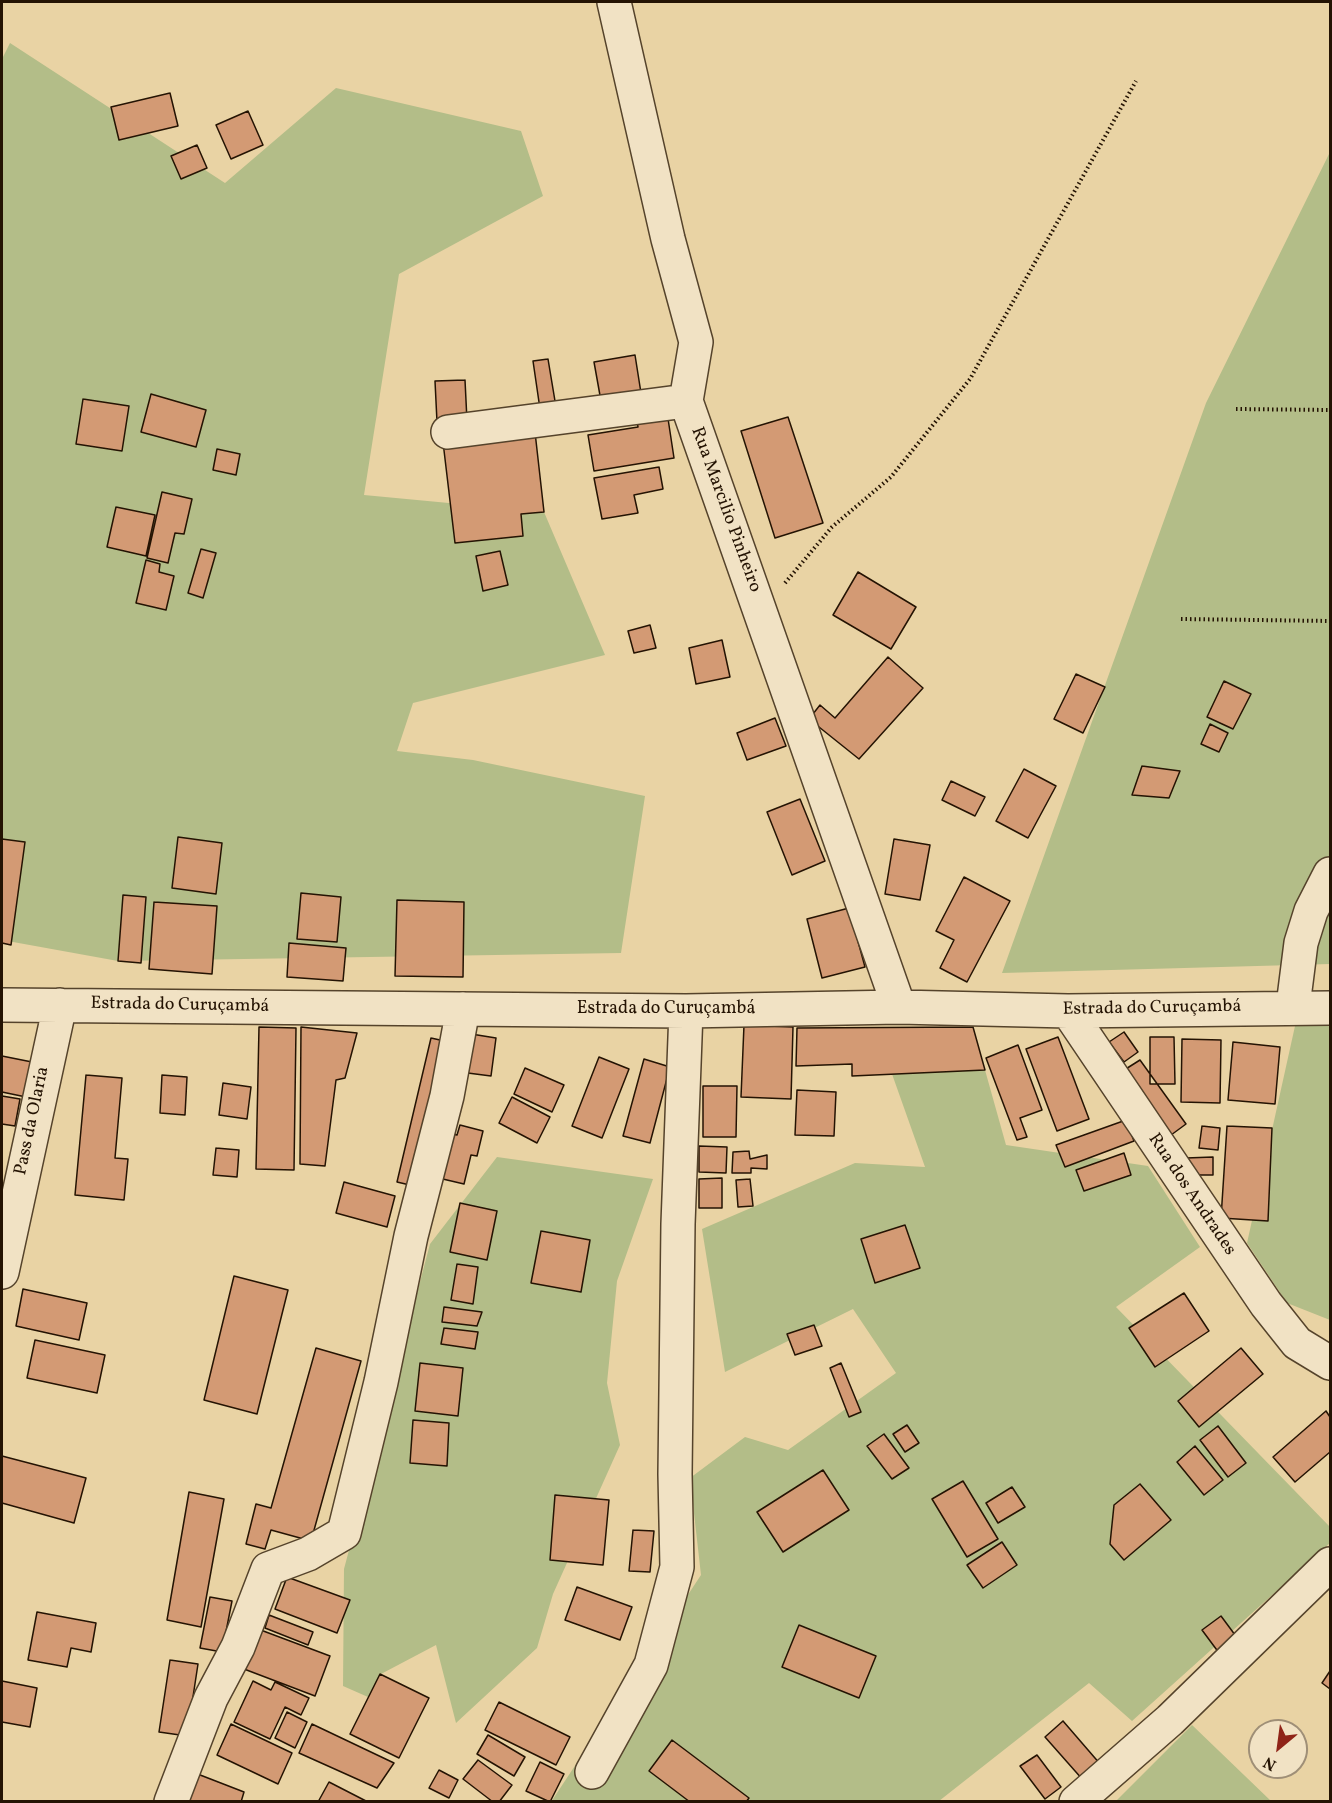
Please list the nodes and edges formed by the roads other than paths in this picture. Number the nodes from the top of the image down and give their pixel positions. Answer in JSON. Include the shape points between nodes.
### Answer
{"nodes":[{"id":1,"x":614,"y":2,"type":"edge"},
{"id":2,"x":686,"y":401,"type":"junction"},
{"id":3,"x":447,"y":432,"type":"dead end"},
{"id":4,"x":1330,"y":874,"type":"edge"},
{"id":5,"x":2,"y":1005,"type":"edge"},
{"id":6,"x":60,"y":1005,"type":"junction"},
{"id":7,"x":1293,"y":1006,"type":"junction"},
{"id":8,"x":899,"y":1007,"type":"junction"},
{"id":9,"x":1330,"y":1008,"type":"edge"},
{"id":10,"x":463,"y":1009,"type":"junction"},
{"id":11,"x":686,"y":1011,"type":"junction"},
{"id":12,"x":1068,"y":1011,"type":"junction"},
{"id":13,"x":2,"y":1272,"type":"edge"},
{"id":14,"x":1330,"y":1363,"type":"edge"},
{"id":15,"x":1330,"y":1564,"type":"edge"},
{"id":16,"x":592,"y":1772,"type":"dead end"},
{"id":17,"x":171,"y":1802,"type":"edge"},
{"id":18,"x":1076,"y":1802,"type":"edge"}],
"edges":[{"from":1,"to":2,"type":"street","name":"Rua Marcilio Pinheiro","via":[[668,240],[696,342]]},
{"from":2,"to":3,"type":"street"},
{"from":2,"to":8,"type":"street","name":"Rua Marcilio Pinheiro"},
{"from":4,"to":7,"type":"street","via":[[1301,942]]},
{"from":5,"to":6,"type":"street","name":"Estrada do Curuçambá"},
{"from":6,"to":10,"type":"street","name":"Estrada do Curuçambá"},
{"from":6,"to":13,"type":"street","name":"Pass da Olaria"},
{"from":7,"to":9,"type":"street","name":"Estrada do Curuçambá"},
{"from":7,"to":12,"type":"street","name":"Estrada do Curuçambá"},
{"from":8,"to":11,"type":"street","name":"Estrada do Curuçambá"},
{"from":8,"to":12,"type":"street","name":"Estrada do Curuçambá"},
{"from":10,"to":11,"type":"street","name":"Estrada do Curuçambá"},
{"from":10,"to":17,"type":"street","via":[[447,1096],[344,1533],[308,1554],[268,1569],[238,1647],[211,1698]]},
{"from":11,"to":16,"type":"street","via":[[678,1224],[677,1567],[651,1665]]},
{"from":12,"to":14,"type":"street","name":"Rua dos Andrades","via":[[1266,1304],[1297,1343]]},
{"from":15,"to":18,"type":"street","via":[[1170,1720]]}]}
